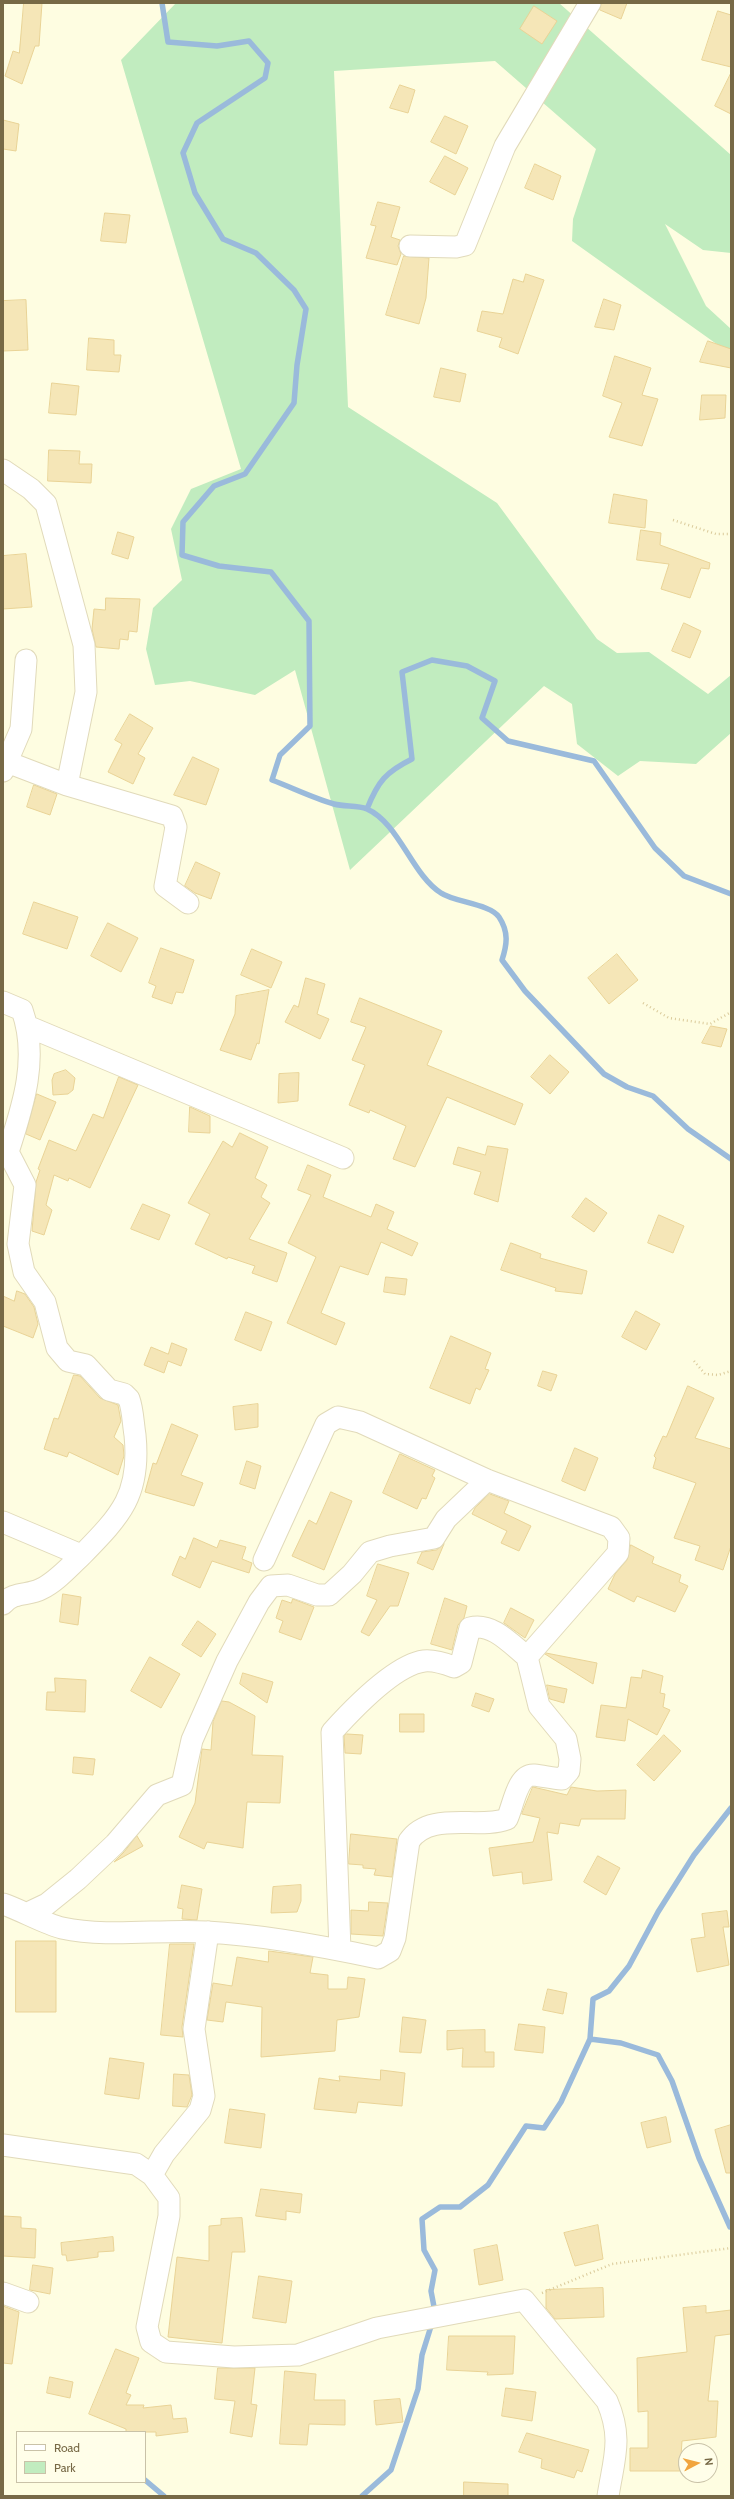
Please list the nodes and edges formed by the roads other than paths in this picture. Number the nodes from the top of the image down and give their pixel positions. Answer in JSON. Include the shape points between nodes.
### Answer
{"nodes":[{"id":1,"x":590,"y":3,"type":"edge"},
{"id":2,"x":410,"y":246,"type":"dead end"},
{"id":3,"x":3,"y":470,"type":"edge"},
{"id":4,"x":26,"y":660,"type":"dead end"},
{"id":5,"x":5,"y":766,"type":"edge"},
{"id":6,"x":67,"y":785,"type":"junction"},
{"id":7,"x":188,"y":903,"type":"dead end"},
{"id":8,"x":3,"y":1002,"type":"edge"},
{"id":9,"x":28,"y":1026,"type":"junction"},
{"id":10,"x":6,"y":1155,"type":"edge"},
{"id":11,"x":343,"y":1158,"type":"dead end"},
{"id":12,"x":487,"y":1480,"type":"junction"},
{"id":13,"x":3,"y":1522,"type":"edge"},
{"id":14,"x":81,"y":1555,"type":"junction"},
{"id":15,"x":264,"y":1560,"type":"dead end"},
{"id":16,"x":3,"y":1604,"type":"edge"},
{"id":17,"x":527,"y":1657,"type":"junction"},
{"id":18,"x":3,"y":1904,"type":"edge"},
{"id":19,"x":28,"y":1913,"type":"junction"},
{"id":20,"x":208,"y":1932,"type":"junction"},
{"id":21,"x":340,"y":1950,"type":"junction"},
{"id":22,"x":3,"y":2145,"type":"edge"},
{"id":23,"x":152,"y":2175,"type":"junction"},
{"id":24,"x":3,"y":2293,"type":"edge"},
{"id":25,"x":28,"y":2302,"type":"dead end"},
{"id":26,"x":608,"y":2496,"type":"edge"}],
"edges":[{"from":1,"to":2,"type":"street","via":[[505,146],[465,245]]},
{"from":3,"to":6,"type":"street","via":[[31,489],[46,504],[84,645],[86,692]]},
{"from":4,"to":5,"type":"street","via":[[21,729]]},
{"from":5,"to":6,"type":"street"},
{"from":6,"to":7,"type":"street","via":[[172,816],[176,827],[165,886]]},
{"from":8,"to":9,"type":"street","via":[[22,1010]]},
{"from":9,"to":10,"type":"street","via":[[30,1053],[24,1102]]},
{"from":9,"to":11,"type":"street"},
{"from":10,"to":14,"type":"street","via":[[25,1185],[18,1244],[24,1272],[45,1302],[57,1348],[68,1361],[86,1365],[96,1374],[102,1385],[124,1394],[131,1404],[136,1474],[124,1505],[107,1530]]},
{"from":12,"to":15,"type":"street","via":[[360,1422],[338,1417],[326,1424]]},
{"from":12,"to":17,"type":"street","via":[[611,1527],[619,1538],[618,1553]]},
{"from":12,"to":19,"type":"street","via":[[446,1519],[434,1538],[370,1552],[352,1574],[329,1595],[317,1595],[288,1585],[271,1586],[259,1602],[226,1661],[192,1740],[182,1785],[157,1795],[115,1844],[78,1879],[47,1904]]},
{"from":13,"to":14,"type":"street"},
{"from":14,"to":16,"type":"street","via":[[41,1590],[10,1596]]},
{"from":17,"to":21,"type":"street","via":[[496,1632],[480,1625],[470,1628],[461,1663],[454,1667],[425,1661],[408,1666],[358,1704],[332,1732]]},
{"from":17,"to":21,"type":"street","via":[[539,1706],[566,1739],[570,1759],[569,1771],[562,1779],[533,1775],[525,1777],[519,1785],[507,1819],[499,1822],[438,1825],[416,1832],[410,1842],[395,1938],[390,1951],[378,1958]]},
{"from":18,"to":19,"type":"street"},
{"from":19,"to":20,"type":"street","via":[[61,1928],[105,1933]]},
{"from":20,"to":21,"type":"street"},
{"from":20,"to":23,"type":"street","via":[[194,2029],[204,2096],[200,2110],[164,2154]]},
{"from":22,"to":23,"type":"street","via":[[136,2164]]},
{"from":23,"to":26,"type":"street","via":[[169,2198],[169,2216],[147,2327],[151,2342],[166,2352],[234,2357],[298,2355],[377,2328],[524,2300],[607,2401],[615,2421],[617,2438]]},
{"from":24,"to":25,"type":"street"}]}
